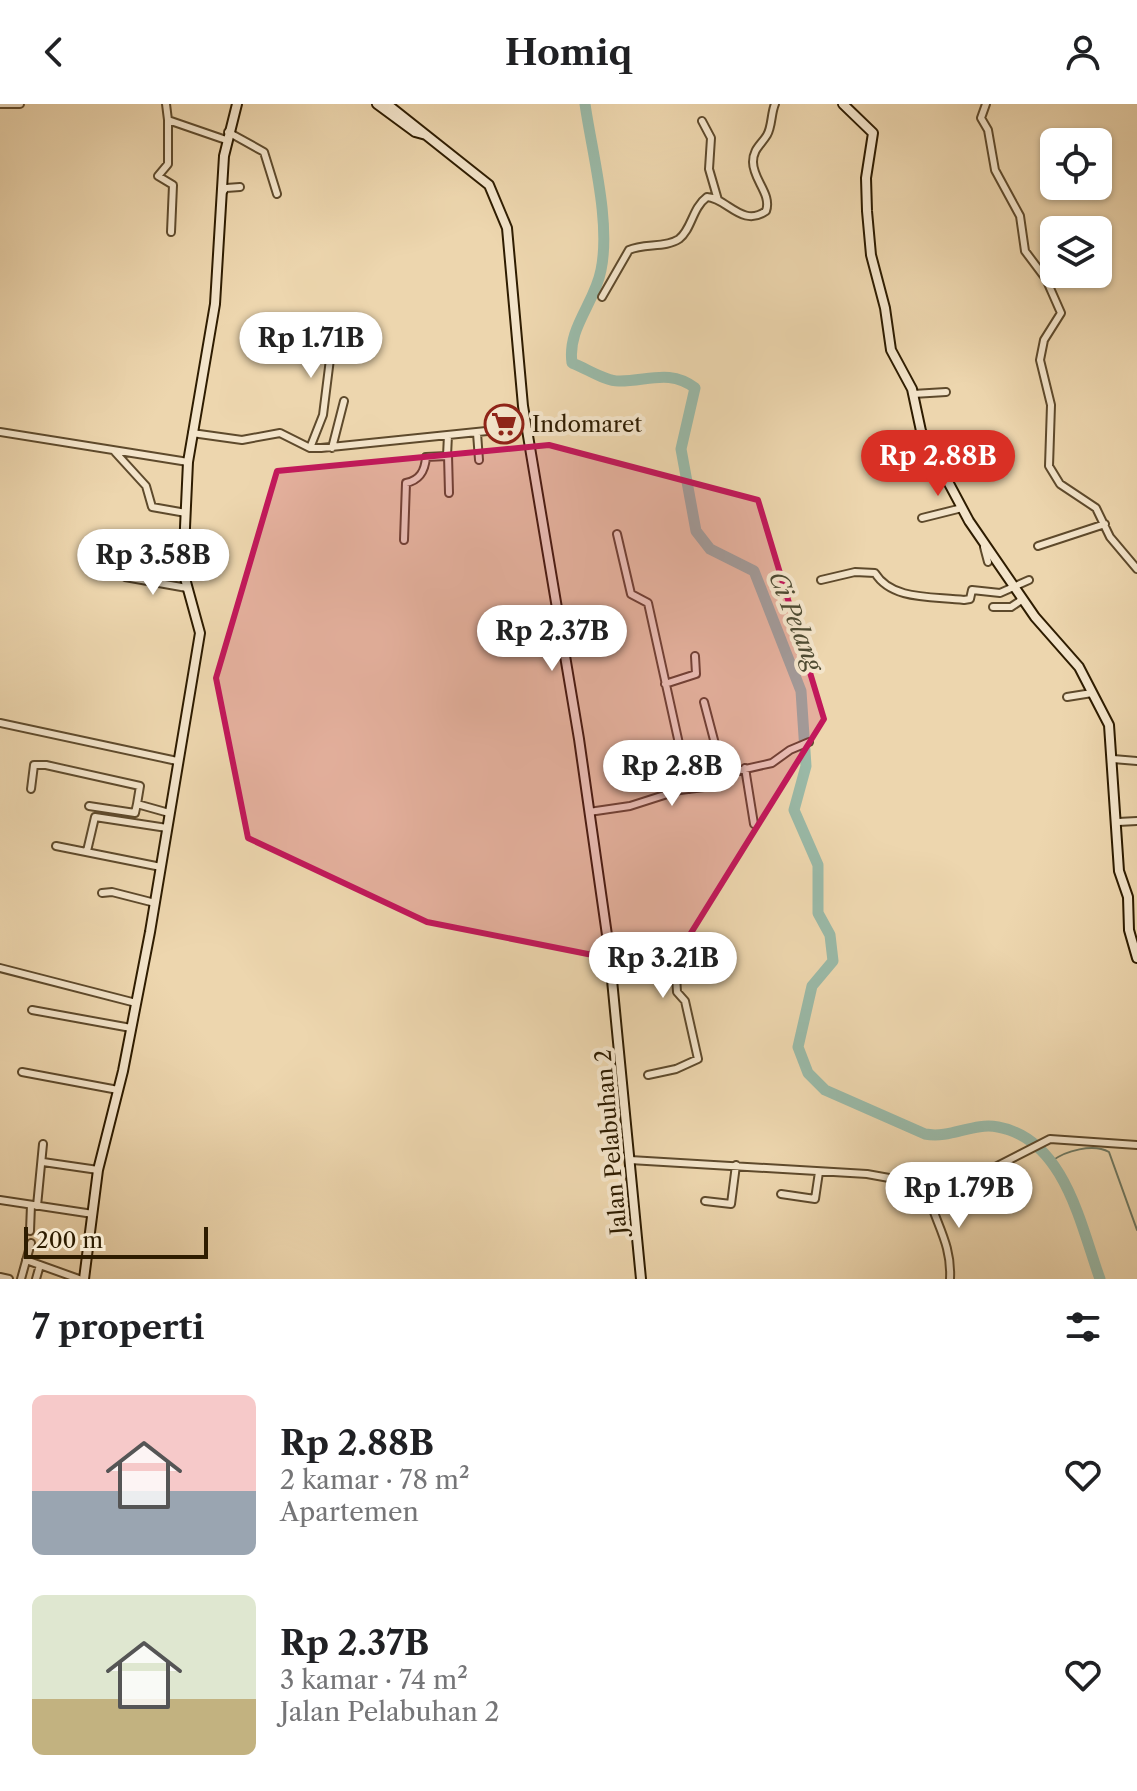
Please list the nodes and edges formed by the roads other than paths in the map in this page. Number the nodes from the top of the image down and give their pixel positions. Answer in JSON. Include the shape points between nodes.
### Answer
{"nodes":[{"id":1,"x":0,"y":104,"type":"edge"},
{"id":2,"x":20,"y":104,"type":"edge"},
{"id":3,"x":166,"y":104,"type":"edge"},
{"id":4,"x":237,"y":104,"type":"edge"},
{"id":5,"x":377,"y":104,"type":"edge"},
{"id":6,"x":387,"y":104,"type":"edge"},
{"id":7,"x":775,"y":104,"type":"edge"},
{"id":8,"x":843,"y":104,"type":"edge"},
{"id":9,"x":986,"y":104,"type":"edge"},
{"id":10,"x":168,"y":120,"type":"junction"},
{"id":11,"x":702,"y":121,"type":"dead end"},
{"id":12,"x":430,"y":135,"type":"junction"},
{"id":13,"x":227,"y":136,"type":"junction"},
{"id":14,"x":240,"y":187,"type":"dead end"},
{"id":15,"x":220,"y":194,"type":"junction"},
{"id":16,"x":277,"y":194,"type":"dead end"},
{"id":17,"x":718,"y":200,"type":"junction"},
{"id":18,"x":171,"y":232,"type":"dead end"},
{"id":19,"x":602,"y":297,"type":"dead end"},
{"id":20,"x":335,"y":319,"type":"dead end"},
{"id":21,"x":946,"y":392,"type":"dead end"},
{"id":22,"x":913,"y":394,"type":"junction"},
{"id":23,"x":344,"y":401,"type":"dead end"},
{"id":24,"x":526,"y":427,"type":"junction"},
{"id":25,"x":0,"y":432,"type":"edge"},
{"id":26,"x":192,"y":433,"type":"junction"},
{"id":27,"x":477,"y":433,"type":"junction"},
{"id":28,"x":448,"y":435,"type":"junction"},
{"id":29,"x":310,"y":448,"type":"junction"},
{"id":30,"x":332,"y":448,"type":"junction"},
{"id":31,"x":114,"y":451,"type":"junction"},
{"id":32,"x":448,"y":455,"type":"junction"},
{"id":33,"x":479,"y":460,"type":"dead end"},
{"id":34,"x":188,"y":462,"type":"junction"},
{"id":35,"x":449,"y":493,"type":"dead end"},
{"id":36,"x":962,"y":508,"type":"junction"},
{"id":37,"x":186,"y":513,"type":"junction"},
{"id":38,"x":922,"y":518,"type":"dead end"},
{"id":39,"x":1105,"y":524,"type":"junction"},
{"id":40,"x":617,"y":534,"type":"dead end"},
{"id":41,"x":404,"y":540,"type":"dead end"},
{"id":42,"x":983,"y":540,"type":"junction"},
{"id":43,"x":1038,"y":546,"type":"dead end"},
{"id":44,"x":988,"y":562,"type":"dead end"},
{"id":45,"x":1137,"y":569,"type":"edge"},
{"id":46,"x":125,"y":577,"type":"dead end"},
{"id":47,"x":821,"y":580,"type":"dead end"},
{"id":48,"x":1029,"y":580,"type":"dead end"},
{"id":49,"x":1015,"y":587,"type":"junction"},
{"id":50,"x":187,"y":588,"type":"junction"},
{"id":51,"x":1023,"y":599,"type":"junction"},
{"id":52,"x":993,"y":607,"type":"dead end"},
{"id":53,"x":695,"y":656,"type":"dead end"},
{"id":54,"x":665,"y":684,"type":"junction"},
{"id":55,"x":1092,"y":693,"type":"junction"},
{"id":56,"x":1067,"y":697,"type":"dead end"},
{"id":57,"x":704,"y":702,"type":"dead end"},
{"id":58,"x":0,"y":723,"type":"edge"},
{"id":59,"x":809,"y":742,"type":"dead end"},
{"id":60,"x":1113,"y":759,"type":"junction"},
{"id":61,"x":177,"y":761,"type":"junction"},
{"id":62,"x":1137,"y":761,"type":"edge"},
{"id":63,"x":745,"y":768,"type":"junction"},
{"id":64,"x":724,"y":778,"type":"junction"},
{"id":65,"x":31,"y":789,"type":"dead end"},
{"id":66,"x":689,"y":789,"type":"junction"},
{"id":67,"x":137,"y":804,"type":"junction"},
{"id":68,"x":89,"y":806,"type":"dead end"},
{"id":69,"x":589,"y":812,"type":"junction"},
{"id":70,"x":169,"y":813,"type":"junction"},
{"id":71,"x":1137,"y":821,"type":"edge"},
{"id":72,"x":1118,"y":822,"type":"junction"},
{"id":73,"x":754,"y":824,"type":"dead end"},
{"id":74,"x":167,"y":828,"type":"junction"},
{"id":75,"x":56,"y":846,"type":"dead end"},
{"id":76,"x":87,"y":851,"type":"junction"},
{"id":77,"x":161,"y":867,"type":"junction"},
{"id":78,"x":102,"y":893,"type":"dead end"},
{"id":79,"x":155,"y":903,"type":"junction"},
{"id":80,"x":609,"y":949,"type":"junction"},
{"id":81,"x":1137,"y":958,"type":"edge"},
{"id":82,"x":0,"y":968,"type":"edge"},
{"id":83,"x":136,"y":1003,"type":"junction"},
{"id":84,"x":32,"y":1010,"type":"dead end"},
{"id":85,"x":131,"y":1028,"type":"junction"},
{"id":86,"x":22,"y":1072,"type":"dead end"},
{"id":87,"x":648,"y":1075,"type":"dead end"},
{"id":88,"x":118,"y":1090,"type":"junction"},
{"id":89,"x":43,"y":1144,"type":"dead end"},
{"id":90,"x":1137,"y":1145,"type":"edge"},
{"id":91,"x":630,"y":1160,"type":"junction"},
{"id":92,"x":43,"y":1162,"type":"junction"},
{"id":93,"x":736,"y":1165,"type":"junction"},
{"id":94,"x":98,"y":1170,"type":"junction"},
{"id":95,"x":819,"y":1172,"type":"junction"},
{"id":96,"x":926,"y":1187,"type":"junction"},
{"id":97,"x":781,"y":1194,"type":"dead end"},
{"id":98,"x":0,"y":1200,"type":"edge"},
{"id":99,"x":705,"y":1201,"type":"dead end"},
{"id":100,"x":34,"y":1205,"type":"junction"},
{"id":101,"x":93,"y":1214,"type":"junction"},
{"id":102,"x":30,"y":1231,"type":"dead end"},
{"id":103,"x":31,"y":1243,"type":"dead end"},
{"id":104,"x":26,"y":1260,"type":"junction"},
{"id":105,"x":40,"y":1265,"type":"junction"},
{"id":106,"x":0,"y":1277,"type":"edge"},
{"id":107,"x":9,"y":1279,"type":"edge"},
{"id":108,"x":21,"y":1279,"type":"edge"},
{"id":109,"x":36,"y":1279,"type":"edge"},
{"id":110,"x":82,"y":1279,"type":"edge"},
{"id":111,"x":641,"y":1279,"type":"edge"},
{"id":112,"x":950,"y":1279,"type":"edge"}],
"edges":[{"from":1,"to":2,"type":"street"},
{"from":3,"to":10,"type":"street"},
{"from":4,"to":13,"type":"street"},
{"from":5,"to":12,"type":"street","via":[[415,132]]},
{"from":6,"to":12,"type":"street","name":"Jalan Pelabuhan 2"},
{"from":7,"to":17,"type":"street","via":[[768,134],[753,159],[768,201],[766,211],[743,214]]},
{"from":8,"to":22,"type":"street","via":[[873,133],[866,178],[870,247],[891,350]]},
{"from":9,"to":39,"type":"street","via":[[981,118],[995,170],[1018,211],[1025,251],[1046,279],[1061,313],[1044,340],[1040,360],[1051,405],[1049,466],[1060,484],[1096,508]]},
{"from":10,"to":13,"type":"street"},
{"from":10,"to":18,"type":"street","via":[[168,164],[158,176],[173,185]]},
{"from":11,"to":17,"type":"street","via":[[711,141],[709,169]]},
{"from":12,"to":24,"type":"street","name":"Jalan Pelabuhan 2","via":[[489,185],[503,212]]},
{"from":13,"to":15,"type":"street"},
{"from":13,"to":16,"type":"street","via":[[264,152]]},
{"from":14,"to":15,"type":"street"},
{"from":15,"to":26,"type":"street","via":[[215,304]]},
{"from":17,"to":19,"type":"street","via":[[709,196],[698,204],[676,240],[629,250]]},
{"from":20,"to":29,"type":"street","via":[[323,415]]},
{"from":21,"to":22,"type":"street"},
{"from":22,"to":36,"type":"street","via":[[921,431]]},
{"from":23,"to":30,"type":"street"},
{"from":24,"to":27,"type":"street"},
{"from":24,"to":69,"type":"street","name":"Jalan Pelabuhan 2"},
{"from":25,"to":31,"type":"street"},
{"from":26,"to":29,"type":"street","via":[[242,440],[280,433]]},
{"from":26,"to":34,"type":"street"},
{"from":27,"to":28,"type":"street"},
{"from":27,"to":33,"type":"street"},
{"from":28,"to":30,"type":"street"},
{"from":28,"to":32,"type":"street"},
{"from":29,"to":30,"type":"street"},
{"from":31,"to":34,"type":"street"},
{"from":31,"to":37,"type":"street","via":[[146,486],[152,507]]},
{"from":32,"to":35,"type":"street"},
{"from":32,"to":41,"type":"street","via":[[426,457],[417,480],[406,483]]},
{"from":34,"to":37,"type":"street"},
{"from":36,"to":38,"type":"street"},
{"from":36,"to":42,"type":"street"},
{"from":37,"to":50,"type":"street"},
{"from":39,"to":43,"type":"street"},
{"from":39,"to":45,"type":"street"},
{"from":40,"to":54,"type":"street","via":[[631,594],[648,603]]},
{"from":42,"to":44,"type":"street"},
{"from":42,"to":49,"type":"street"},
{"from":46,"to":50,"type":"street"},
{"from":47,"to":49,"type":"street","via":[[875,573],[895,592],[964,600],[970,599],[972,590],[1000,593]]},
{"from":48,"to":49,"type":"street"},
{"from":49,"to":51,"type":"street"},
{"from":50,"to":61,"type":"street","via":[[201,629]]},
{"from":51,"to":52,"type":"street","via":[[1011,607]]},
{"from":51,"to":55,"type":"street","via":[[1075,661]]},
{"from":53,"to":54,"type":"street","via":[[696,674]]},
{"from":54,"to":66,"type":"street"},
{"from":55,"to":56,"type":"street"},
{"from":55,"to":60,"type":"street","via":[[1109,725]]},
{"from":57,"to":64,"type":"street"},
{"from":58,"to":61,"type":"street"},
{"from":59,"to":63,"type":"street","via":[[772,763]]},
{"from":60,"to":62,"type":"street"},
{"from":60,"to":72,"type":"street"},
{"from":61,"to":70,"type":"street"},
{"from":63,"to":64,"type":"street"},
{"from":63,"to":73,"type":"street"},
{"from":64,"to":66,"type":"street","via":[[712,786]]},
{"from":65,"to":67,"type":"street","via":[[34,765],[46,765],[140,786]]},
{"from":66,"to":69,"type":"street"},
{"from":67,"to":68,"type":"street","via":[[135,813]]},
{"from":67,"to":70,"type":"street"},
{"from":69,"to":80,"type":"street","name":"Jalan Pelabuhan 2"},
{"from":70,"to":74,"type":"street"},
{"from":71,"to":72,"type":"street"},
{"from":72,"to":81,"type":"street","via":[[1119,871]]},
{"from":74,"to":76,"type":"street","via":[[95,817]]},
{"from":74,"to":77,"type":"street"},
{"from":75,"to":76,"type":"street"},
{"from":76,"to":77,"type":"street"},
{"from":77,"to":79,"type":"street"},
{"from":78,"to":79,"type":"street"},
{"from":79,"to":83,"type":"street"},
{"from":80,"to":87,"type":"street","via":[[674,944],[677,992],[685,1001],[698,1059]]},
{"from":80,"to":91,"type":"street","name":"Jalan Pelabuhan 2"},
{"from":82,"to":83,"type":"street"},
{"from":83,"to":85,"type":"street"},
{"from":84,"to":85,"type":"street"},
{"from":85,"to":88,"type":"street"},
{"from":86,"to":88,"type":"street"},
{"from":88,"to":94,"type":"street"},
{"from":89,"to":92,"type":"street"},
{"from":90,"to":96,"type":"street","via":[[1050,1139],[963,1183]]},
{"from":91,"to":93,"type":"street"},
{"from":91,"to":111,"type":"street","name":"Jalan Pelabuhan 2"},
{"from":92,"to":94,"type":"street"},
{"from":92,"to":100,"type":"street"},
{"from":93,"to":95,"type":"street"},
{"from":93,"to":99,"type":"street","via":[[731,1204]]},
{"from":94,"to":101,"type":"street"},
{"from":95,"to":96,"type":"street","via":[[886,1176]]},
{"from":95,"to":97,"type":"street","via":[[815,1199]]},
{"from":96,"to":112,"type":"street","via":[[949,1245]]},
{"from":98,"to":100,"type":"street"},
{"from":100,"to":101,"type":"street"},
{"from":100,"to":102,"type":"street"},
{"from":101,"to":110,"type":"street"},
{"from":103,"to":104,"type":"street"},
{"from":104,"to":105,"type":"street"},
{"from":104,"to":108,"type":"street"},
{"from":105,"to":109,"type":"street"},
{"from":105,"to":110,"type":"street"},
{"from":106,"to":107,"type":"street"}]}
